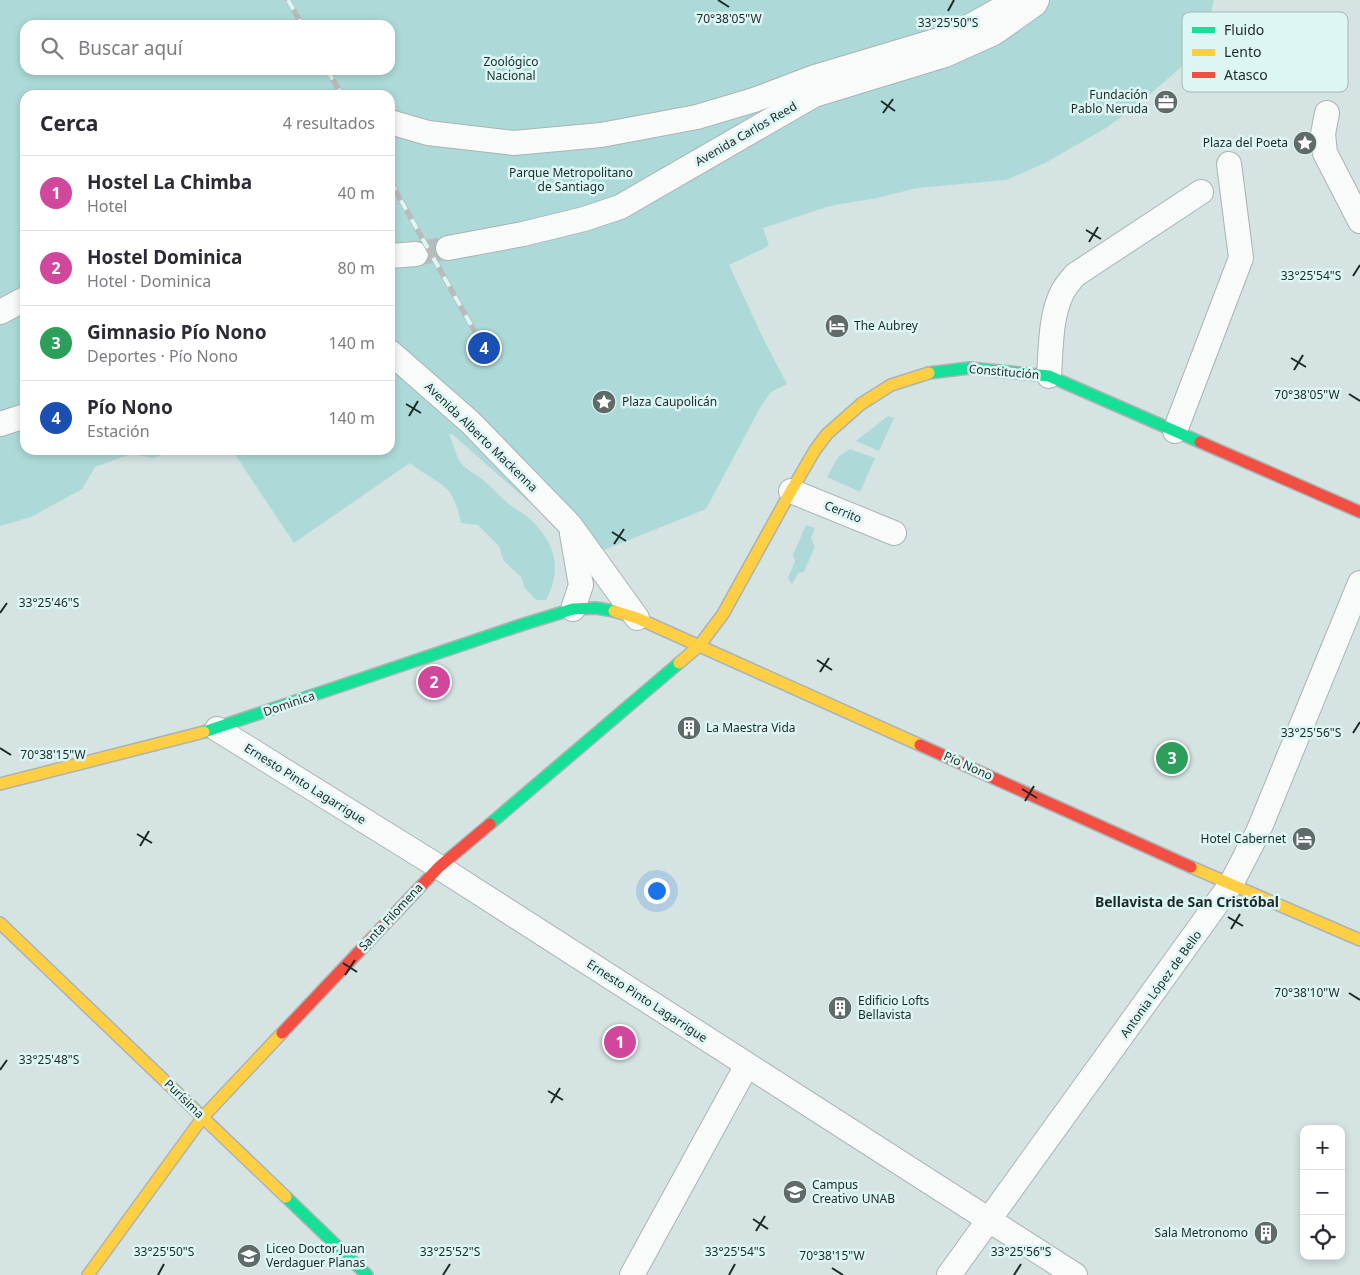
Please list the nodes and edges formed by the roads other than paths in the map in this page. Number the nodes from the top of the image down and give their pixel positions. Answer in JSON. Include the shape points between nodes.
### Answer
{"nodes":[{"id":1,"x":1017,"y":0,"type":"edge"},
{"id":2,"x":1037,"y":0,"type":"edge"},
{"id":3,"x":1327,"y":113,"type":"dead end"},
{"id":4,"x":395,"y":123,"type":"edge"},
{"id":5,"x":1229,"y":164,"type":"dead end"},
{"id":6,"x":1202,"y":192,"type":"dead end"},
{"id":7,"x":1360,"y":221,"type":"edge"},
{"id":8,"x":448,"y":248,"type":"tunnel mouth"},
{"id":9,"x":416,"y":254,"type":"tunnel mouth"},
{"id":10,"x":395,"y":256,"type":"edge"},
{"id":11,"x":20,"y":302,"type":"edge"},
{"id":12,"x":0,"y":312,"type":"edge"},
{"id":13,"x":395,"y":356,"type":"edge"},
{"id":14,"x":1049,"y":376,"type":"junction"},
{"id":15,"x":20,"y":418,"type":"edge"},
{"id":16,"x":0,"y":424,"type":"edge"},
{"id":17,"x":1175,"y":431,"type":"junction"},
{"id":18,"x":791,"y":491,"type":"junction"},
{"id":19,"x":1360,"y":512,"type":"edge"},
{"id":20,"x":570,"y":525,"type":"junction"},
{"id":21,"x":894,"y":533,"type":"dead end"},
{"id":22,"x":1360,"y":583,"type":"edge"},
{"id":23,"x":573,"y":609,"type":"junction"},
{"id":24,"x":637,"y":618,"type":"junction"},
{"id":25,"x":699,"y":646,"type":"junction"},
{"id":26,"x":217,"y":729,"type":"junction"},
{"id":27,"x":0,"y":784,"type":"edge"},
{"id":28,"x":439,"y":867,"type":"junction"},
{"id":29,"x":1231,"y":884,"type":"junction"},
{"id":30,"x":0,"y":923,"type":"edge"},
{"id":31,"x":1360,"y":940,"type":"edge"},
{"id":32,"x":747,"y":1065,"type":"junction"},
{"id":33,"x":203,"y":1117,"type":"junction"},
{"id":34,"x":989,"y":1221,"type":"junction"},
{"id":35,"x":88,"y":1275,"type":"edge"},
{"id":36,"x":367,"y":1275,"type":"edge"},
{"id":37,"x":632,"y":1275,"type":"edge"},
{"id":38,"x":950,"y":1275,"type":"edge"},
{"id":39,"x":1074,"y":1275,"type":"edge"}],
"edges":[{"from":1,"to":4,"type":"street","via":[[952,36],[697,117],[601,134],[514,143],[428,133]]},
{"from":2,"to":8,"type":"street","name":"Avenida Carlos Reed","via":[[994,33],[945,55],[814,95],[620,206],[584,220]]},
{"from":3,"to":7,"type":"street","via":[[1322,134],[1325,153]]},
{"from":5,"to":17,"type":"street","via":[[1241,258]]},
{"from":6,"to":14,"type":"street","via":[[1075,275],[1059,300]]},
{"from":9,"to":10,"type":"street"},
{"from":11,"to":12,"type":"street"},
{"from":13,"to":20,"type":"street","name":"Avenida Alberto Mackenna","via":[[470,422]]},
{"from":14,"to":17,"type":"main road","name":"Constitución"},
{"from":14,"to":18,"type":"main road","name":"Constitución","via":[[969,368],[932,372],[891,385],[861,404],[827,434]]},
{"from":15,"to":16,"type":"street"},
{"from":17,"to":19,"type":"main road","name":"Constitución"},
{"from":18,"to":21,"type":"street","name":"Cerrito"},
{"from":18,"to":25,"type":"main road","name":"Constitución","via":[[723,614]]},
{"from":20,"to":23,"type":"street","via":[[581,585]]},
{"from":20,"to":24,"type":"street","name":"Avenida Alberto Mackenna"},
{"from":22,"to":29,"type":"street","name":"Antonia López de Bello","via":[[1258,832]]},
{"from":23,"to":24,"type":"main road","name":"Pío Nono","via":[[596,608]]},
{"from":23,"to":26,"type":"main road","name":"Dominica"},
{"from":24,"to":25,"type":"main road","name":"Pío Nono"},
{"from":25,"to":28,"type":"main road","name":"Santa Filomena"},
{"from":25,"to":29,"type":"main road","name":"Pío Nono"},
{"from":26,"to":27,"type":"main road","name":"Dominica"},
{"from":26,"to":28,"type":"street","name":"Ernesto Pinto Lagarrigue"},
{"from":28,"to":32,"type":"street","name":"Ernesto Pinto Lagarrigue"},
{"from":28,"to":33,"type":"main road","name":"Santa Filomena"},
{"from":29,"to":31,"type":"main road","name":"Pío Nono"},
{"from":29,"to":34,"type":"street","name":"Antonia López de Bello"},
{"from":30,"to":33,"type":"main road","name":"Purísima"},
{"from":32,"to":34,"type":"street","name":"Ernesto Pinto Lagarrigue"},
{"from":32,"to":37,"type":"street"},
{"from":33,"to":35,"type":"main road","name":"Santa Filomena"},
{"from":33,"to":36,"type":"main road","name":"Purísima"},
{"from":34,"to":38,"type":"street","name":"Antonia López de Bello"},
{"from":34,"to":39,"type":"street","name":"Ernesto Pinto Lagarrigue"}]}
